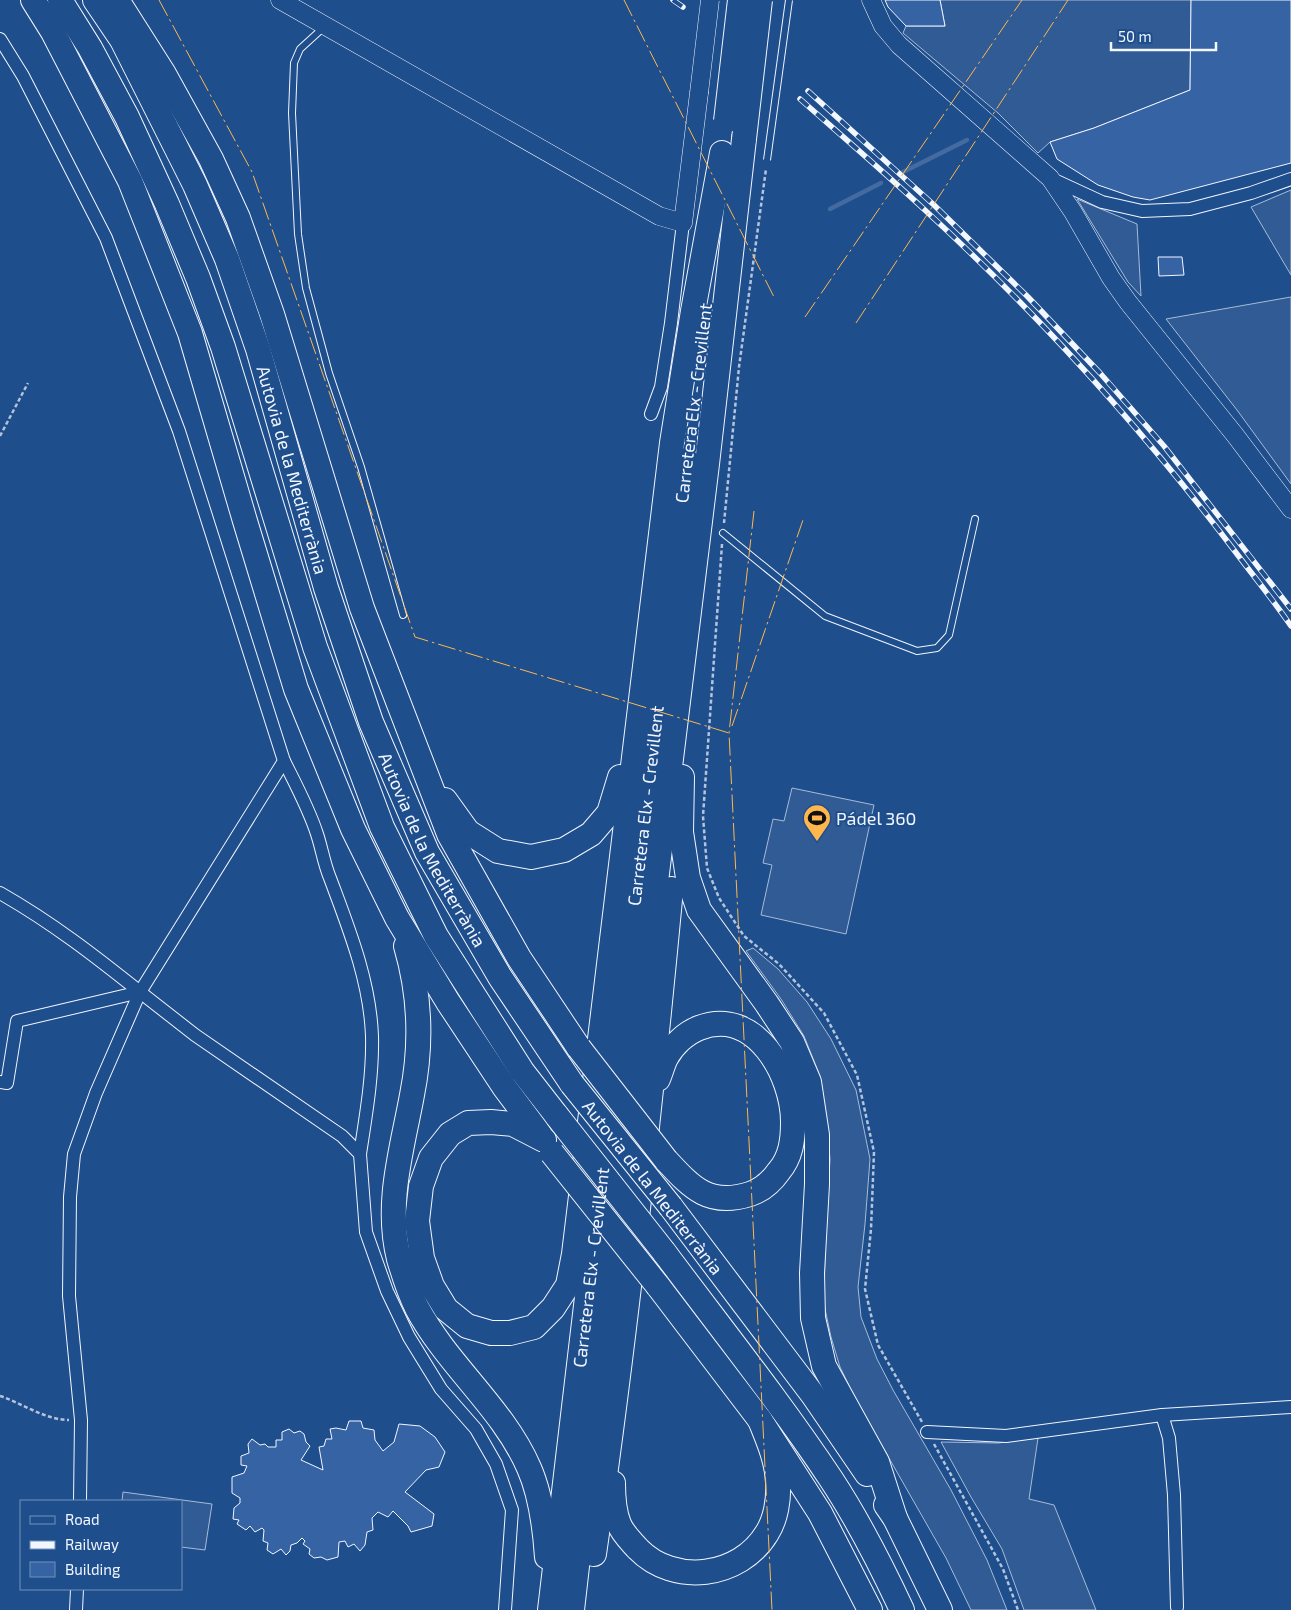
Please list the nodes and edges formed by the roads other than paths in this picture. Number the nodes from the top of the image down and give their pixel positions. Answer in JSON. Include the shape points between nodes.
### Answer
{"nodes":[{"id":1,"x":33,"y":0,"type":"edge"},
{"id":2,"x":60,"y":0,"type":"edge"},
{"id":3,"x":95,"y":0,"type":"edge"},
{"id":4,"x":117,"y":0,"type":"edge"},
{"id":5,"x":280,"y":0,"type":"edge"},
{"id":6,"x":710,"y":0,"type":"edge"},
{"id":7,"x":740,"y":0,"type":"edge"},
{"id":8,"x":760,"y":0,"type":"edge"},
{"id":9,"x":789,"y":0,"type":"edge"},
{"id":10,"x":871,"y":0,"type":"edge"},
{"id":11,"x":878,"y":0,"type":"edge"},
{"id":12,"x":325,"y":26,"type":"junction"},
{"id":13,"x":0,"y":38,"type":"edge"},
{"id":14,"x":722,"y":152,"type":"junction"},
{"id":15,"x":767,"y":160,"type":"road end"},
{"id":16,"x":1291,"y":179,"type":"edge"},
{"id":17,"x":1058,"y":182,"type":"junction"},
{"id":18,"x":683,"y":224,"type":"junction"},
{"id":19,"x":651,"y":414,"type":"dead end"},
{"id":20,"x":707,"y":464,"type":"junction"},
{"id":21,"x":1291,"y":498,"type":"edge"},
{"id":22,"x":1291,"y":509,"type":"edge"},
{"id":23,"x":975,"y":519,"type":"dead end"},
{"id":24,"x":723,"y":533,"type":"road end"},
{"id":25,"x":651,"y":603,"type":"junction"},
{"id":26,"x":403,"y":615,"type":"dead end"},
{"id":27,"x":284,"y":761,"type":"junction"},
{"id":28,"x":682,"y":764,"type":"junction"},
{"id":29,"x":422,"y":768,"type":"junction"},
{"id":30,"x":0,"y":893,"type":"edge"},
{"id":31,"x":397,"y":918,"type":"junction"},
{"id":32,"x":140,"y":992,"type":"junction"},
{"id":33,"x":0,"y":1082,"type":"edge"},
{"id":34,"x":647,"y":1130,"type":"junction"},
{"id":35,"x":548,"y":1146,"type":"junction"},
{"id":36,"x":360,"y":1154,"type":"junction"},
{"id":37,"x":1291,"y":1407,"type":"edge"},
{"id":38,"x":1162,"y":1415,"type":"junction"},
{"id":39,"x":614,"y":1416,"type":"junction"},
{"id":40,"x":760,"y":1420,"type":"junction"},
{"id":41,"x":927,"y":1432,"type":"road end"},
{"id":42,"x":80,"y":1500,"type":"edge"},
{"id":43,"x":895,"y":1518,"type":"junction"},
{"id":44,"x":77,"y":1590,"type":"edge"},
{"id":45,"x":1177,"y":1607,"type":"dead end"},
{"id":46,"x":76,"y":1610,"type":"edge"},
{"id":47,"x":505,"y":1610,"type":"edge"},
{"id":48,"x":548,"y":1610,"type":"edge"},
{"id":49,"x":572,"y":1610,"type":"edge"},
{"id":50,"x":586,"y":1610,"type":"edge"},
{"id":51,"x":870,"y":1610,"type":"edge"},
{"id":52,"x":902,"y":1610,"type":"edge"},
{"id":53,"x":940,"y":1610,"type":"edge"}],
"edges":[{"from":1,"to":31,"type":"highway","via":[[53,32],[130,181],[190,333],[296,689],[353,829]]},
{"from":2,"to":52,"type":"highway","name":"Autovia de la Mediterrània","bridge":true,"via":[[127,117],[198,278],[223,347],[315,647],[382,827],[436,936],[522,1070],[664,1252],[832,1480],[867,1539]]},
{"from":3,"to":43,"type":"highway","name":"Autovia de la Mediterrània","bridge":true,"via":[[122,40],[195,185],[226,259],[258,349],[326,588],[371,722],[427,852],[500,977],[572,1084],[671,1207],[813,1395]]},
{"from":4,"to":29,"type":"highway","via":[[164,74],[211,159],[238,218],[272,314],[362,608]]},
{"from":5,"to":12,"type":"street"},
{"from":6,"to":18,"type":"street","bridge":true},
{"from":7,"to":14,"type":"highway","name":"Carretera Elx - Crevillent","bridge":true},
{"from":8,"to":20,"type":"highway","name":"Carretera Elx - Crevillent","bridge":true},
{"from":9,"to":15,"type":"lane","bridge":true},
{"from":10,"to":17,"type":"street","via":[[883,26],[899,45]]},
{"from":11,"to":17,"type":"street","via":[[897,34],[1059,176]]},
{"from":12,"to":18,"type":"street","via":[[659,216]]},
{"from":12,"to":26,"type":"lane","via":[[300,49],[294,63],[292,113],[298,234],[306,288],[329,373],[361,467]]},
{"from":13,"to":27,"type":"street","via":[[23,76],[106,238],[179,431]]},
{"from":14,"to":25,"type":"highway","via":[[672,443]]},
{"from":14,"to":48,"type":"highway","name":"Carretera Elx - Crevillent"},
{"from":16,"to":17,"type":"street","via":[[1190,209],[1161,210],[1136,210],[1108,204]]},
{"from":17,"to":21,"type":"street","via":[[1124,286]]},
{"from":17,"to":22,"type":"street","via":[[1128,302]]},
{"from":18,"to":19,"type":"street","via":[[672,323],[661,387]]},
{"from":20,"to":28,"type":"highway"},
{"from":20,"to":49,"type":"highway","name":"Carretera Elx - Crevillent"},
{"from":23,"to":24,"type":"lane","via":[[948,635],[937,648],[917,651],[825,616]]},
{"from":25,"to":29,"type":"highway","via":[[624,759],[609,813],[591,834],[564,850],[531,857],[498,851],[468,832]]},
{"from":25,"to":35,"type":"highway","via":[[568,1285],[553,1308],[534,1326],[510,1334],[467,1326],[446,1309],[432,1286],[422,1258],[417,1221],[421,1186],[431,1158],[450,1134],[468,1123],[513,1124]]},
{"from":27,"to":32,"type":"street"},
{"from":27,"to":36,"type":"street","via":[[317,834],[369,1000],[372,1037],[370,1083]]},
{"from":28,"to":34,"type":"highway"},
{"from":28,"to":43,"type":"highway","via":[[681,832],[688,878],[699,910],[768,1004],[792,1042],[809,1082],[817,1135],[813,1318],[824,1366],[877,1462]]},
{"from":29,"to":34,"type":"highway","bridge":true,"via":[[448,834],[519,958],[579,1048],[666,1160],[691,1186],[710,1196],[728,1200],[752,1194],[771,1182],[786,1162],[794,1138],[793,1111],[778,1063],[763,1045],[746,1031],[728,1024],[711,1024],[692,1031],[667,1057],[658,1078]]},
{"from":30,"to":32,"type":"street","via":[[80,944]]},
{"from":31,"to":35,"type":"highway","via":[[448,1002]]},
{"from":31,"to":48,"type":"highway","via":[[418,1001],[419,1048],[394,1190],[393,1221],[398,1256],[406,1285],[418,1309],[513,1438],[530,1469],[544,1524]]},
{"from":32,"to":33,"type":"street","via":[[16,1021],[7,1083]]},
{"from":32,"to":36,"type":"street","via":[[194,1035],[342,1136]]},
{"from":32,"to":42,"type":"street","via":[[96,1093],[74,1154],[69,1296],[80,1420]]},
{"from":34,"to":39,"type":"highway"},
{"from":35,"to":40,"type":"highway","bridge":true},
{"from":36,"to":47,"type":"street","via":[[366,1232],[387,1291],[409,1337],[441,1389],[476,1429],[496,1464],[512,1510]]},
{"from":37,"to":38,"type":"street"},
{"from":38,"to":41,"type":"street","via":[[1006,1436]]},
{"from":38,"to":45,"type":"street","via":[[1169,1438],[1174,1495]]},
{"from":39,"to":40,"type":"highway","via":[[612,1470],[619,1524],[628,1539],[658,1564],[676,1571],[695,1573],[718,1570],[739,1560],[767,1533],[776,1510],[778,1481],[774,1454]]},
{"from":39,"to":50,"type":"highway"},
{"from":40,"to":51,"type":"highway","via":[[820,1513]]},
{"from":43,"to":53,"type":"highway","name":"Autovia de la Mediterrània"},
{"from":44,"to":46,"type":"street"}]}
